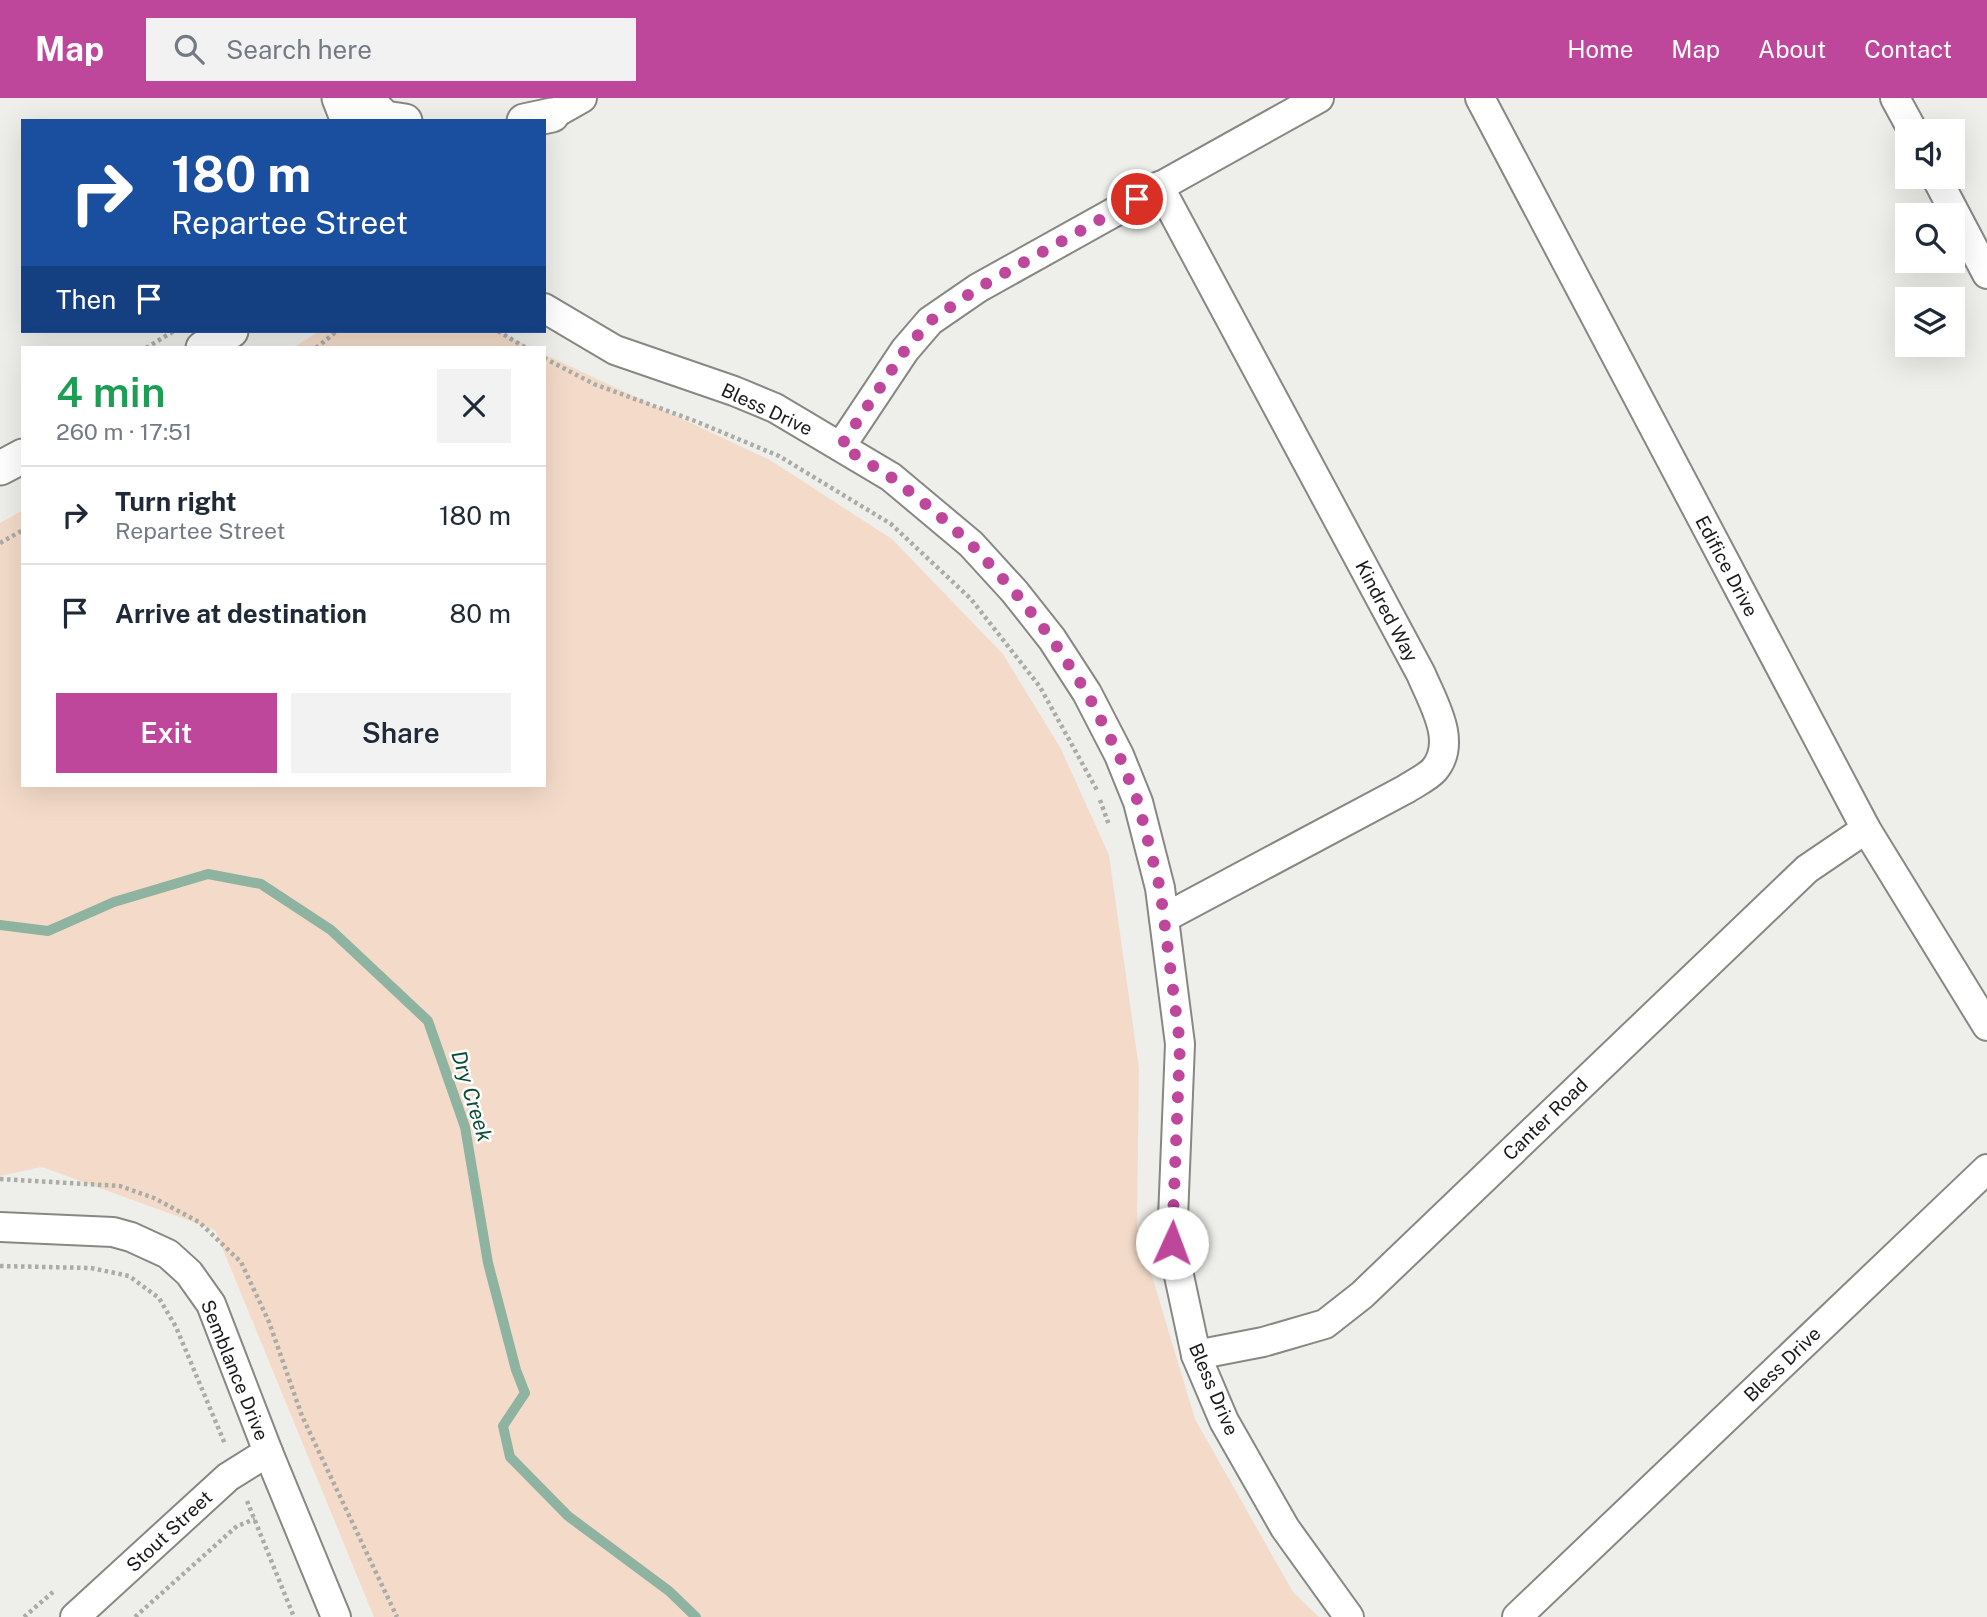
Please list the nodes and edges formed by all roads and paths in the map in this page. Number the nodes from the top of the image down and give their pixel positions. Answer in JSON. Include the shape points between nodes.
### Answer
{"nodes":[{"id":1,"x":339,"y":98,"type":"edge"},
{"id":2,"x":365,"y":98,"type":"edge"},
{"id":3,"x":582,"y":98,"type":"edge"},
{"id":4,"x":1319,"y":98,"type":"edge"},
{"id":5,"x":1480,"y":98,"type":"edge"},
{"id":6,"x":1895,"y":98,"type":"edge"},
{"id":7,"x":347,"y":119,"type":"edge"},
{"id":8,"x":392,"y":119,"type":"edge"},
{"id":9,"x":540,"y":119,"type":"edge"},
{"id":10,"x":1906,"y":119,"type":"edge"},
{"id":11,"x":1159,"y":186,"type":"junction"},
{"id":12,"x":1943,"y":189,"type":"edge"},
{"id":13,"x":1987,"y":274,"type":"edge"},
{"id":14,"x":546,"y":309,"type":"edge"},
{"id":15,"x":172,"y":333,"type":"edge"},
{"id":16,"x":229,"y":333,"type":"edge"},
{"id":17,"x":335,"y":333,"type":"edge"},
{"id":18,"x":501,"y":333,"type":"edge"},
{"id":19,"x":149,"y":346,"type":"edge"},
{"id":20,"x":206,"y":346,"type":"edge"},
{"id":21,"x":318,"y":346,"type":"edge"},
{"id":22,"x":523,"y":346,"type":"edge"},
{"id":23,"x":546,"y":359,"type":"edge"},
{"id":24,"x":841,"y":446,"type":"junction"},
{"id":25,"x":21,"y":457,"type":"edge"},
{"id":26,"x":0,"y":468,"type":"edge"},
{"id":27,"x":21,"y":531,"type":"edge"},
{"id":28,"x":0,"y":543,"type":"edge"},
{"id":29,"x":1866,"y":828,"type":"junction"},
{"id":30,"x":1110,"y":830,"type":"dead end"},
{"id":31,"x":1164,"y":918,"type":"junction"},
{"id":32,"x":1987,"y":1026,"type":"edge"},
{"id":33,"x":1987,"y":1169,"type":"edge"},
{"id":34,"x":0,"y":1227,"type":"edge"},
{"id":35,"x":0,"y":1266,"type":"edge"},
{"id":36,"x":1196,"y":1355,"type":"junction"},
{"id":37,"x":268,"y":1452,"type":"junction"},
{"id":38,"x":234,"y":1473,"type":"junction"},
{"id":39,"x":255,"y":1519,"type":"junction"},
{"id":40,"x":75,"y":1617,"type":"edge"},
{"id":41,"x":135,"y":1617,"type":"edge"},
{"id":42,"x":294,"y":1617,"type":"edge"},
{"id":43,"x":336,"y":1617,"type":"edge"},
{"id":44,"x":1349,"y":1617,"type":"edge"},
{"id":45,"x":1517,"y":1617,"type":"edge"}],
"edges":[{"from":1,"to":7,"type":"street"},
{"from":2,"to":8,"type":"street"},
{"from":3,"to":9,"type":"street"},
{"from":4,"to":11,"type":"street"},
{"from":5,"to":29,"type":"street","name":"Edifice Drive"},
{"from":6,"to":10,"type":"street"},
{"from":11,"to":24,"type":"street","via":[[978,288],[930,321],[905,350]]},
{"from":11,"to":31,"type":"street","name":"Kindred Way","via":[[1421,674],[1446,747],[1434,770],[1406,789]]},
{"from":12,"to":13,"type":"street"},
{"from":14,"to":24,"type":"street","name":"Bless Drive","via":[[615,350],[764,404]]},
{"from":15,"to":19,"type":"path"},
{"from":16,"to":20,"type":"street"},
{"from":17,"to":21,"type":"path"},
{"from":18,"to":22,"type":"path"},
{"from":23,"to":30,"type":"path","via":[[594,384],[779,456],[891,524],[971,599],[1040,687],[1098,793]]},
{"from":24,"to":31,"type":"street","name":"Bless Drive","via":[[891,477],[971,544],[1052,639],[1087,693],[1138,802]]},
{"from":25,"to":26,"type":"street"},
{"from":27,"to":28,"type":"path"},
{"from":29,"to":32,"type":"street","name":"Edifice Drive"},
{"from":29,"to":36,"type":"street","name":"Canter Road","via":[[1807,869],[1362,1295],[1325,1324]]},
{"from":31,"to":36,"type":"street","name":"Bless Drive","via":[[1180,1044],[1172,1243]]},
{"from":33,"to":45,"type":"street","name":"Bless Drive"},
{"from":34,"to":37,"type":"street","name":"Semblance Drive","via":[[113,1232],[168,1254],[211,1304]]},
{"from":35,"to":38,"type":"path","via":[[91,1268],[129,1276],[159,1298],[176,1327]]},
{"from":36,"to":44,"type":"street","name":"Bless Drive","via":[[1224,1421],[1285,1528]]},
{"from":37,"to":38,"type":"street","name":"Stout Street"},
{"from":37,"to":43,"type":"street","name":"Semblance Drive"},
{"from":38,"to":39,"type":"path"},
{"from":38,"to":40,"type":"street","name":"Stout Street"},
{"from":39,"to":41,"type":"path","via":[[237,1526]]},
{"from":39,"to":42,"type":"path"}]}
